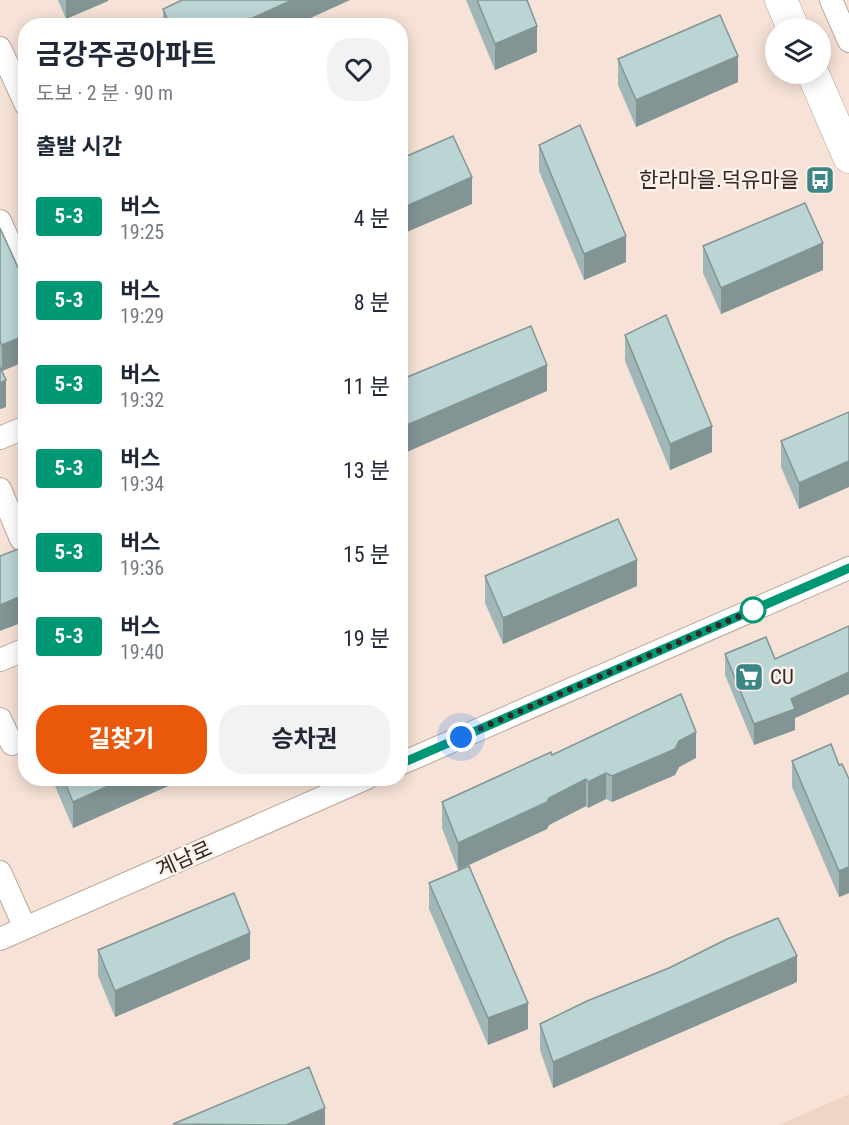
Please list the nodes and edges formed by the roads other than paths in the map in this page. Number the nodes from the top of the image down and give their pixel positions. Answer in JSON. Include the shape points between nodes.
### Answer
{"nodes":[{"id":1,"x":781,"y":0,"type":"edge"},
{"id":2,"x":831,"y":0,"type":"edge"},
{"id":3,"x":789,"y":18,"type":"edge"},
{"id":4,"x":849,"y":41,"type":"edge"},
{"id":5,"x":0,"y":48,"type":"edge"},
{"id":6,"x":817,"y":84,"type":"edge"},
{"id":7,"x":18,"y":87,"type":"edge"},
{"id":8,"x":849,"y":157,"type":"edge"},
{"id":9,"x":0,"y":221,"type":"edge"},
{"id":10,"x":18,"y":261,"type":"edge"},
{"id":11,"x":18,"y":430,"type":"edge"},
{"id":12,"x":0,"y":438,"type":"edge"},
{"id":13,"x":0,"y":489,"type":"edge"},
{"id":14,"x":18,"y":532,"type":"edge"},
{"id":15,"x":849,"y":567,"type":"edge"},
{"id":16,"x":18,"y":652,"type":"edge"},
{"id":17,"x":0,"y":660,"type":"edge"},
{"id":18,"x":0,"y":719,"type":"edge"},
{"id":19,"x":12,"y":744,"type":"dead end"},
{"id":20,"x":408,"y":760,"type":"edge"},
{"id":21,"x":327,"y":787,"type":"edge"},
{"id":22,"x":0,"y":872,"type":"edge"},
{"id":23,"x":25,"y":928,"type":"junction"},
{"id":24,"x":0,"y":939,"type":"edge"}],
"edges":[{"from":1,"to":3,"type":"street"},
{"from":2,"to":4,"type":"street"},
{"from":5,"to":7,"type":"street"},
{"from":6,"to":8,"type":"street"},
{"from":9,"to":10,"type":"street"},
{"from":11,"to":12,"type":"street"},
{"from":13,"to":14,"type":"street"},
{"from":15,"to":20,"type":"street"},
{"from":16,"to":17,"type":"street"},
{"from":18,"to":19,"type":"street"},
{"from":21,"to":23,"type":"street","name":"계남로"},
{"from":22,"to":23,"type":"street"},
{"from":23,"to":24,"type":"street","name":"계남로"}]}
